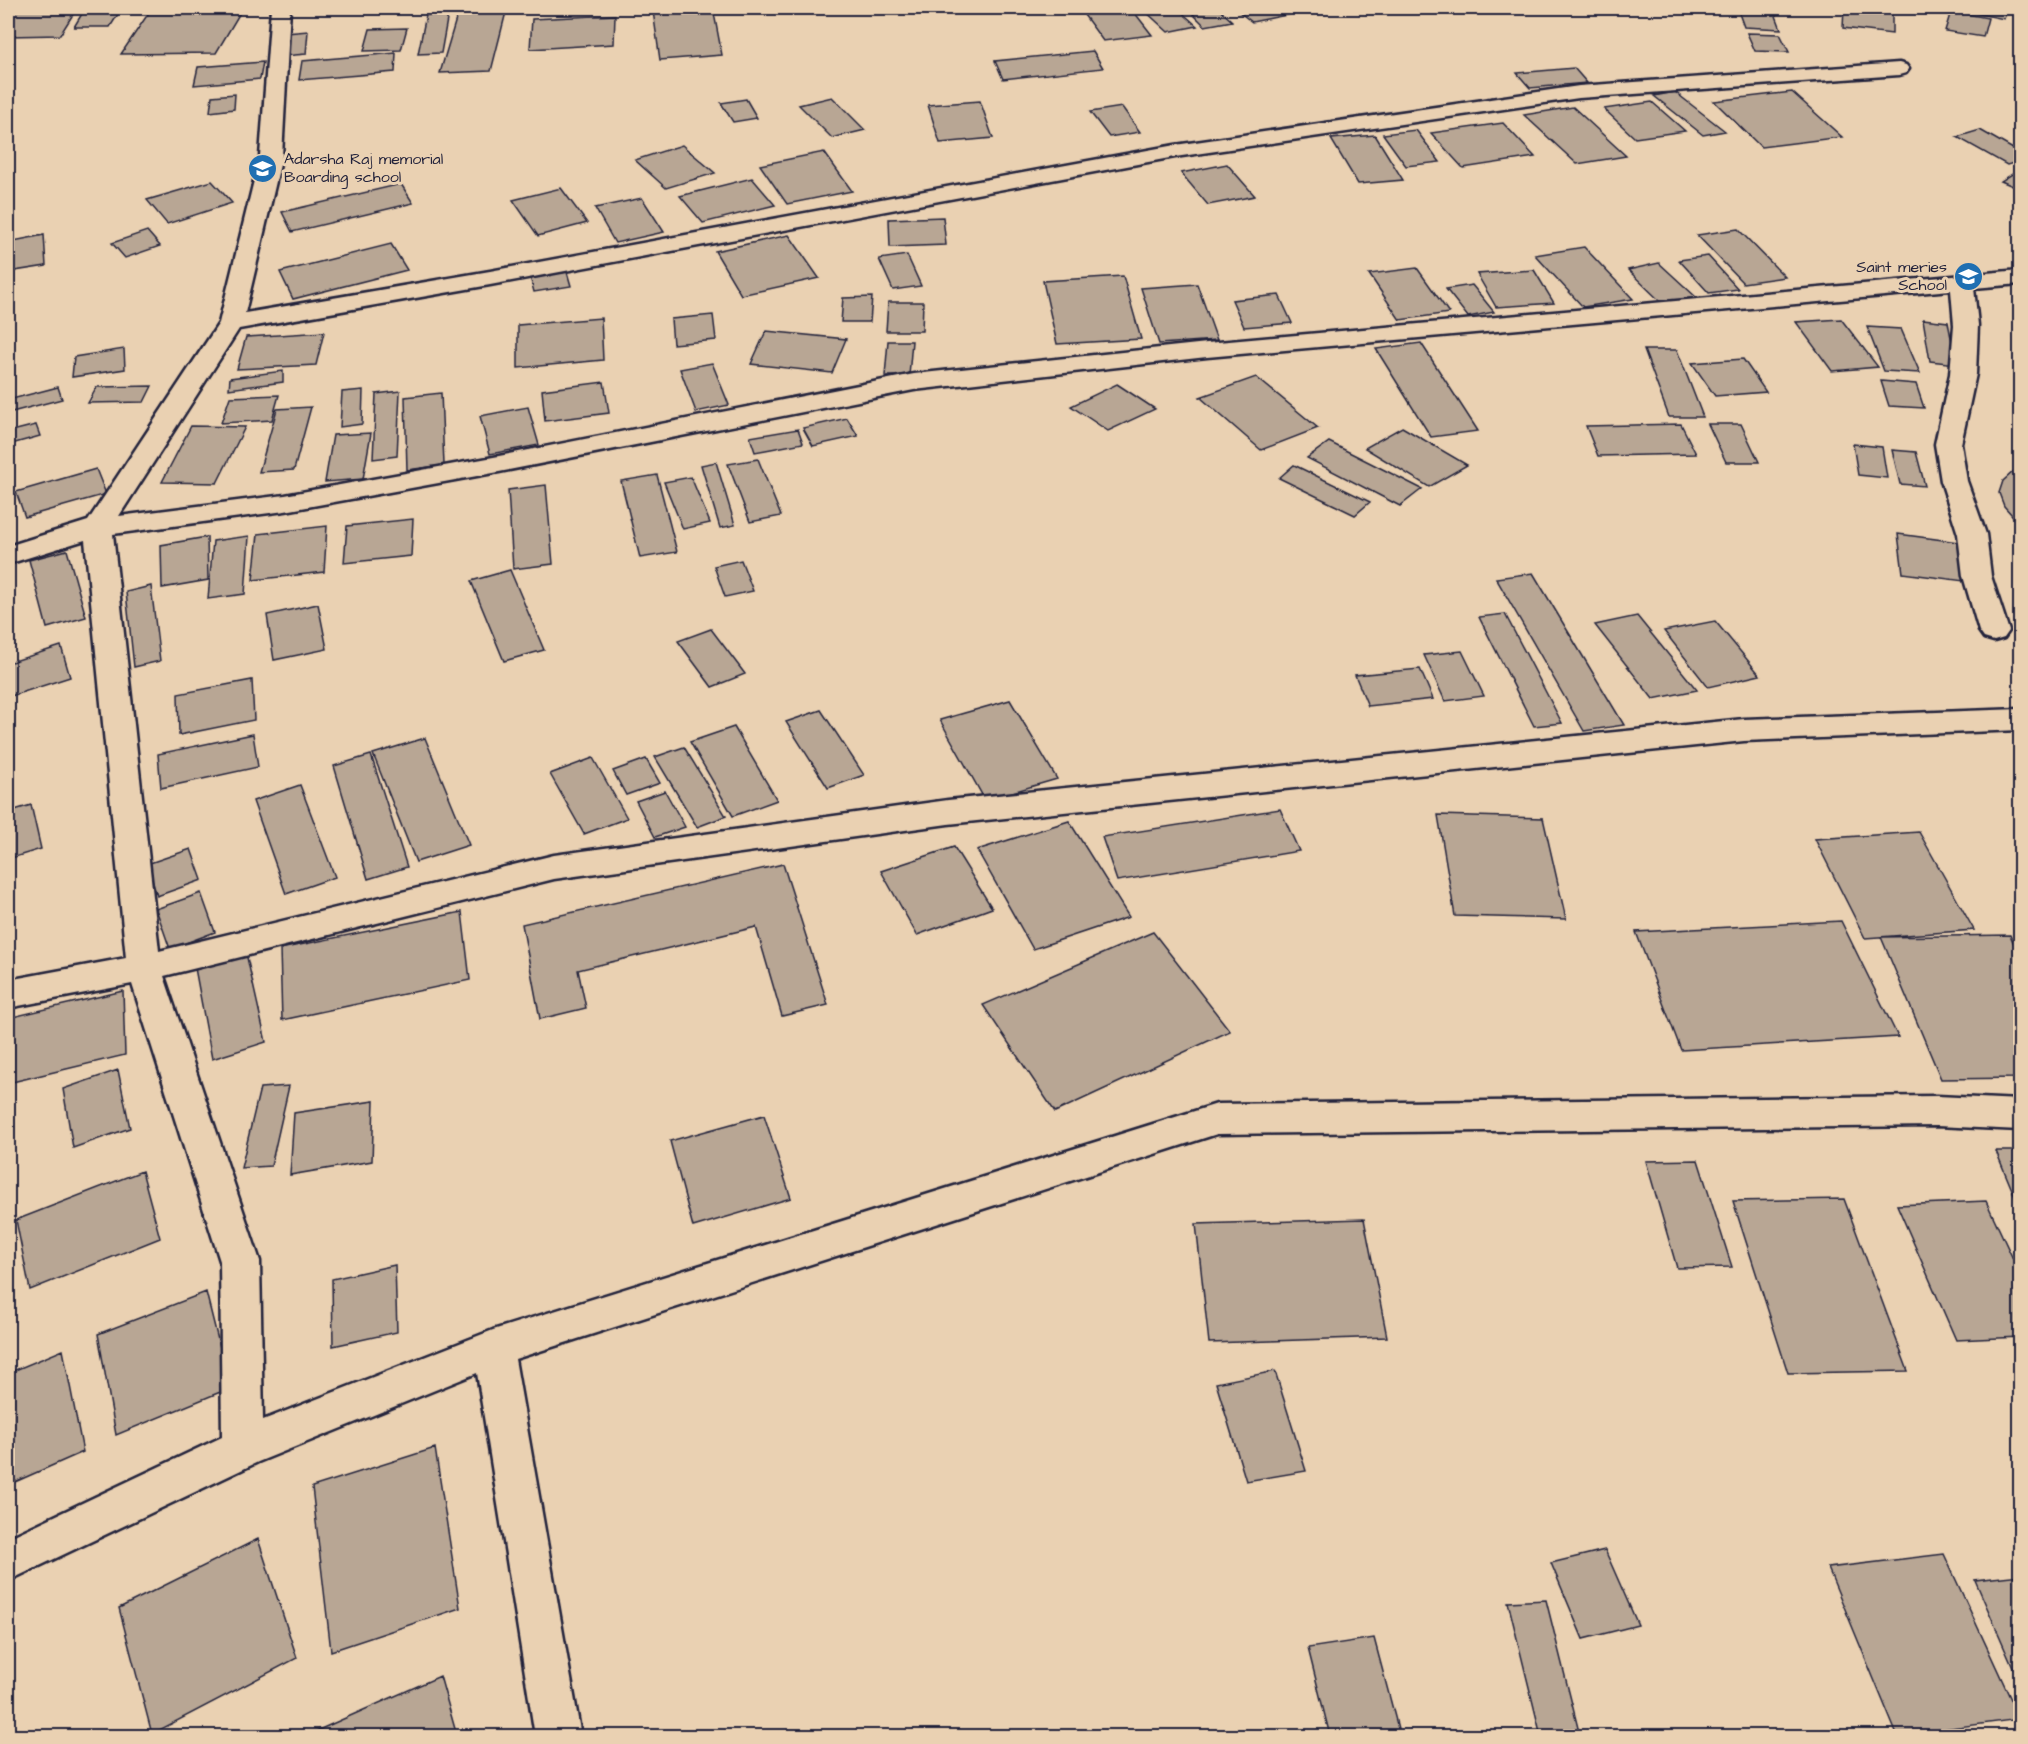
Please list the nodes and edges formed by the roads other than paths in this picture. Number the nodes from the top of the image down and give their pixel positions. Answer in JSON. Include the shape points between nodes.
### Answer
{"nodes":[{"id":1,"x":280,"y":8,"type":"edge"},
{"id":2,"x":1899,"y":69,"type":"dead end"},
{"id":3,"x":2020,"y":278,"type":"edge"},
{"id":4,"x":1962,"y":283,"type":"junction"},
{"id":5,"x":231,"y":323,"type":"junction"},
{"id":6,"x":98,"y":527,"type":"junction"},
{"id":7,"x":8,"y":555,"type":"edge"},
{"id":8,"x":1994,"y":631,"type":"dead end"},
{"id":9,"x":2020,"y":720,"type":"edge"},
{"id":10,"x":144,"y":968,"type":"junction"},
{"id":11,"x":8,"y":994,"type":"edge"},
{"id":12,"x":2020,"y":1115,"type":"edge"},
{"id":13,"x":493,"y":1348,"type":"junction"},
{"id":14,"x":243,"y":1448,"type":"junction"},
{"id":15,"x":8,"y":1560,"type":"edge"},
{"id":16,"x":558,"y":1737,"type":"edge"}],
"edges":[{"from":1,"to":5,"type":"street","via":[[271,156]]},
{"from":2,"to":5,"type":"street","via":[[1579,92],[1175,151]]},
{"from":3,"to":4,"type":"street"},
{"from":4,"to":6,"type":"street","via":[[1207,350],[914,382],[285,503]]},
{"from":4,"to":8,"type":"street","via":[[1966,325],[1963,374],[1948,444],[1954,481],[1972,534],[1977,576]]},
{"from":5,"to":6,"type":"street"},
{"from":6,"to":7,"type":"street"},
{"from":6,"to":10,"type":"street"},
{"from":9,"to":10,"type":"street","via":[[1744,730],[948,812],[554,867]]},
{"from":10,"to":11,"type":"street"},
{"from":10,"to":14,"type":"street","via":[[240,1261]]},
{"from":12,"to":13,"type":"street","via":[[1937,1111],[1217,1119]]},
{"from":13,"to":14,"type":"street"},
{"from":13,"to":16,"type":"street"},
{"from":14,"to":15,"type":"street"}]}
